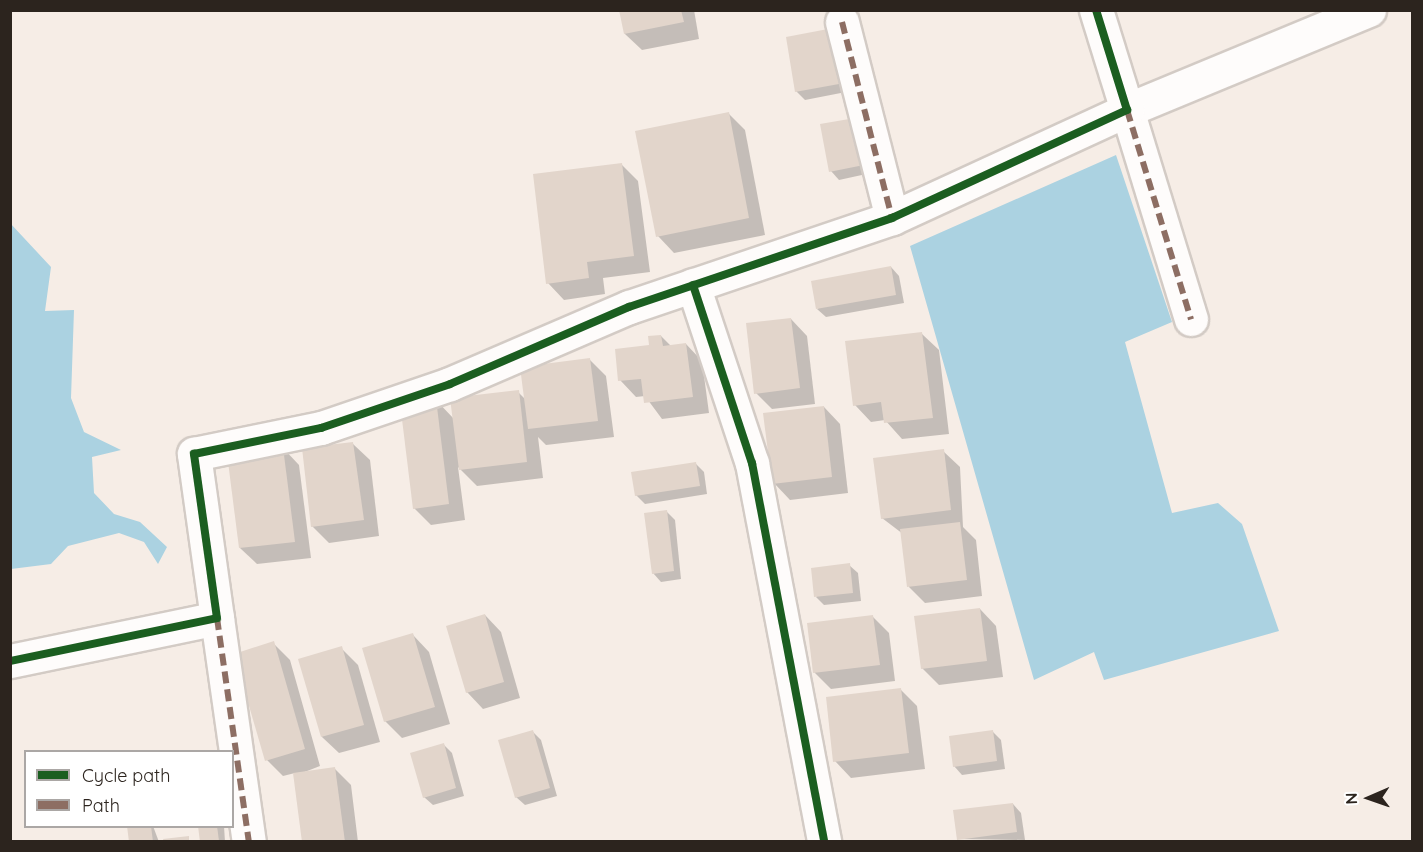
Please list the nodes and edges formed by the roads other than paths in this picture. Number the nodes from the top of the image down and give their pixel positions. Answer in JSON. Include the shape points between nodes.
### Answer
{"nodes":[{"id":1,"x":1096,"y":10,"type":"edge"},
{"id":2,"x":1369,"y":10,"type":"edge"},
{"id":3,"x":842,"y":22,"type":"dead end"},
{"id":4,"x":1127,"y":110,"type":"junction"},
{"id":5,"x":892,"y":218,"type":"junction"},
{"id":6,"x":693,"y":285,"type":"junction"},
{"id":7,"x":1191,"y":318,"type":"dead end"},
{"id":8,"x":218,"y":618,"type":"junction"},
{"id":9,"x":10,"y":661,"type":"edge"},
{"id":10,"x":249,"y":842,"type":"edge"},
{"id":11,"x":824,"y":842,"type":"edge"}],
"edges":[{"from":1,"to":4,"type":"street"},
{"from":2,"to":4,"type":"street"},
{"from":3,"to":5,"type":"street"},
{"from":4,"to":5,"type":"street"},
{"from":4,"to":7,"type":"street"},
{"from":5,"to":6,"type":"street"},
{"from":6,"to":8,"type":"street","via":[[450,384],[342,420],[194,454]]},
{"from":6,"to":11,"type":"street","via":[[752,462]]},
{"from":8,"to":9,"type":"street"},
{"from":8,"to":10,"type":"street"}]}
